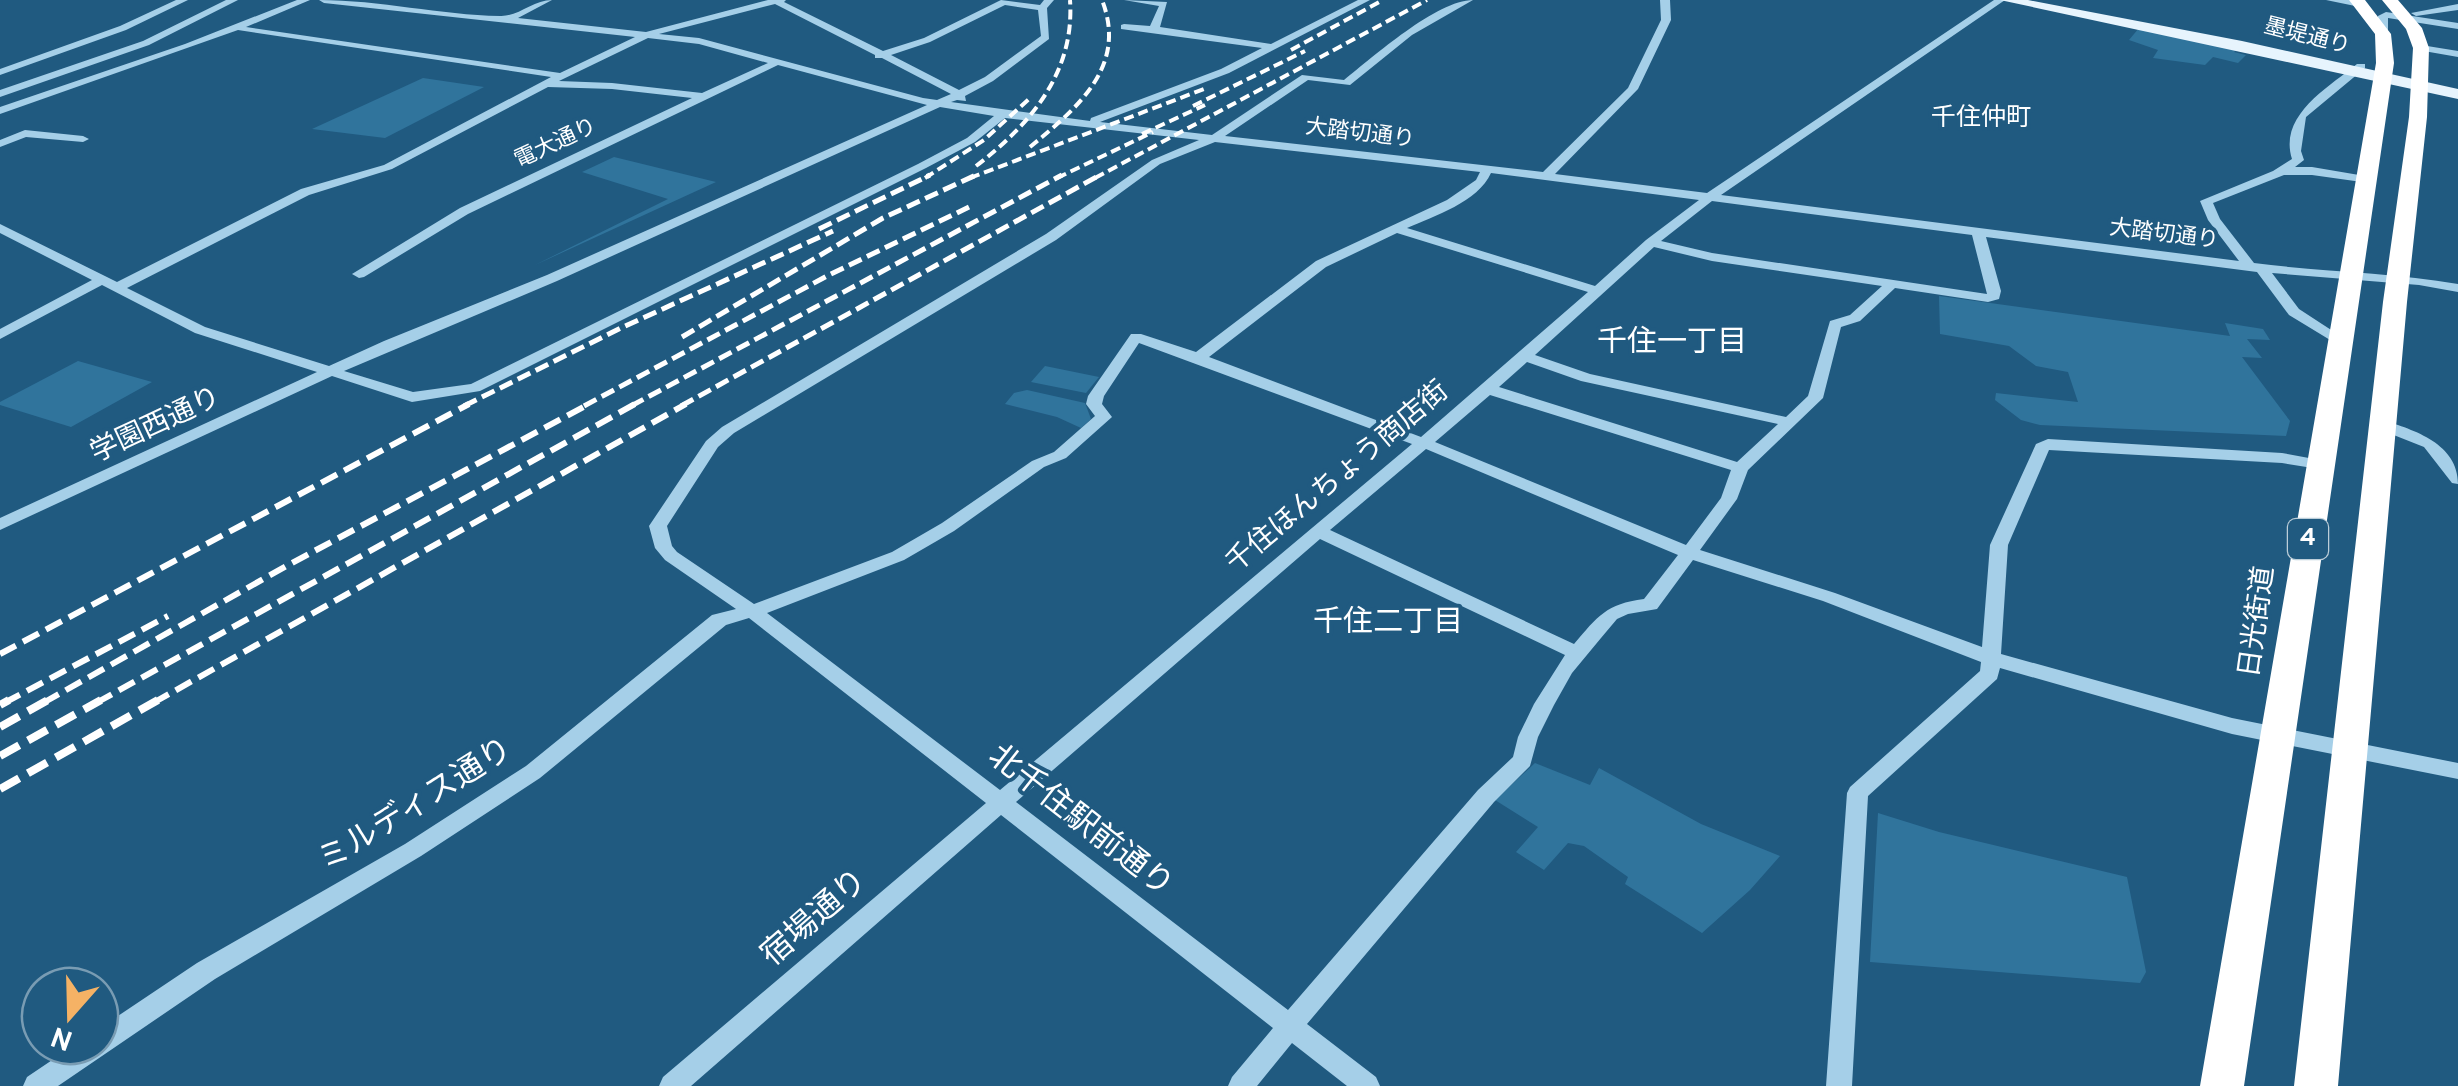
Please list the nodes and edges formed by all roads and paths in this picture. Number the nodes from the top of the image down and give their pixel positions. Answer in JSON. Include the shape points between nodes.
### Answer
{"nodes":[{"id":1,"x":183,"y":0,"type":"edge"},
{"id":2,"x":233,"y":0,"type":"edge"},
{"id":3,"x":305,"y":0,"type":"edge"},
{"id":4,"x":324,"y":0,"type":"edge"},
{"id":5,"x":547,"y":0,"type":"edge"},
{"id":6,"x":776,"y":0,"type":"edge"},
{"id":7,"x":1129,"y":0,"type":"edge"},
{"id":8,"x":1365,"y":0,"type":"edge"},
{"id":9,"x":1468,"y":0,"type":"edge"},
{"id":10,"x":1665,"y":0,"type":"edge"},
{"id":11,"x":2004,"y":0,"type":"edge"},
{"id":12,"x":2032,"y":0,"type":"edge"},
{"id":13,"x":2359,"y":1,"type":"edge"},
{"id":14,"x":379,"y":2,"type":"edge"},
{"id":15,"x":1045,"y":4,"type":"edge"},
{"id":16,"x":2458,"y":6,"type":"edge"},
{"id":17,"x":509,"y":20,"type":"junction"},
{"id":18,"x":2394,"y":25,"type":"junction"},
{"id":19,"x":1124,"y":26,"type":"dead end"},
{"id":20,"x":2458,"y":26,"type":"edge"},
{"id":21,"x":123,"y":28,"type":"junction"},
{"id":22,"x":237,"y":28,"type":"junction"},
{"id":23,"x":1154,"y":29,"type":"junction"},
{"id":24,"x":168,"y":33,"type":"junction"},
{"id":25,"x":647,"y":35,"type":"junction"},
{"id":26,"x":1274,"y":47,"type":"junction"},
{"id":27,"x":2422,"y":48,"type":"junction"},
{"id":28,"x":2458,"y":54,"type":"edge"},
{"id":29,"x":879,"y":56,"type":"junction"},
{"id":30,"x":777,"y":62,"type":"junction"},
{"id":31,"x":0,"y":72,"type":"edge"},
{"id":32,"x":2370,"y":72,"type":"junction"},
{"id":33,"x":558,"y":75,"type":"junction"},
{"id":34,"x":541,"y":84,"type":"junction"},
{"id":35,"x":2419,"y":85,"type":"junction"},
{"id":36,"x":0,"y":94,"type":"edge"},
{"id":37,"x":958,"y":94,"type":"junction"},
{"id":38,"x":2458,"y":94,"type":"edge"},
{"id":39,"x":704,"y":96,"type":"junction"},
{"id":40,"x":937,"y":104,"type":"junction"},
{"id":41,"x":970,"y":109,"type":"junction"},
{"id":42,"x":0,"y":111,"type":"edge"},
{"id":43,"x":1003,"y":114,"type":"junction"},
{"id":44,"x":1085,"y":123,"type":"junction"},
{"id":45,"x":0,"y":130,"type":"edge"},
{"id":46,"x":25,"y":133,"type":"junction"},
{"id":47,"x":1216,"y":137,"type":"junction"},
{"id":48,"x":83,"y":139,"type":"dead end"},
{"id":49,"x":0,"y":144,"type":"edge"},
{"id":50,"x":2298,"y":160,"type":"junction"},
{"id":51,"x":1487,"y":169,"type":"junction"},
{"id":52,"x":2283,"y":171,"type":"junction"},
{"id":53,"x":2312,"y":171,"type":"junction"},
{"id":54,"x":1546,"y":176,"type":"junction"},
{"id":55,"x":2365,"y":180,"type":"junction"},
{"id":56,"x":1710,"y":197,"type":"junction"},
{"id":57,"x":0,"y":228,"type":"edge"},
{"id":58,"x":1399,"y":230,"type":"junction"},
{"id":59,"x":1978,"y":232,"type":"junction"},
{"id":60,"x":1651,"y":243,"type":"junction"},
{"id":61,"x":2255,"y":267,"type":"junction"},
{"id":62,"x":359,"y":274,"type":"dead end"},
{"id":63,"x":2349,"y":278,"type":"junction"},
{"id":64,"x":2398,"y":279,"type":"junction"},
{"id":65,"x":102,"y":280,"type":"junction"},
{"id":66,"x":1892,"y":284,"type":"junction"},
{"id":67,"x":118,"y":287,"type":"junction"},
{"id":68,"x":2458,"y":288,"type":"edge"},
{"id":69,"x":1597,"y":291,"type":"junction"},
{"id":70,"x":0,"y":335,"type":"edge"},
{"id":71,"x":2340,"y":342,"type":"junction"},
{"id":72,"x":1524,"y":356,"type":"junction"},
{"id":73,"x":1198,"y":358,"type":"junction"},
{"id":74,"x":332,"y":370,"type":"junction"},
{"id":75,"x":1488,"y":389,"type":"junction"},
{"id":76,"x":1789,"y":422,"type":"junction"},
{"id":77,"x":2382,"y":425,"type":"junction"},
{"id":78,"x":1424,"y":443,"type":"junction"},
{"id":79,"x":2319,"y":464,"type":"junction"},
{"id":80,"x":1740,"y":468,"type":"junction"},
{"id":81,"x":2458,"y":479,"type":"edge"},
{"id":82,"x":2,"y":522,"type":"edge"},
{"id":83,"x":1318,"y":531,"type":"junction"},
{"id":84,"x":1688,"y":554,"type":"junction"},
{"id":85,"x":752,"y":610,"type":"junction"},
{"id":86,"x":1577,"y":653,"type":"junction"},
{"id":87,"x":1994,"y":659,"type":"junction"},
{"id":88,"x":2278,"y":737,"type":"junction"},
{"id":89,"x":2349,"y":752,"type":"junction"},
{"id":90,"x":2458,"y":771,"type":"edge"},
{"id":91,"x":1002,"y":802,"type":"junction"},
{"id":92,"x":1291,"y":1027,"type":"junction"},
{"id":93,"x":120,"y":1029,"type":"edge"},
{"id":94,"x":65,"y":1066,"type":"edge"},
{"id":95,"x":36,"y":1086,"type":"edge"},
{"id":96,"x":672,"y":1086,"type":"edge"},
{"id":97,"x":1241,"y":1086,"type":"edge"},
{"id":98,"x":1366,"y":1086,"type":"edge"},
{"id":99,"x":1839,"y":1086,"type":"edge"},
{"id":100,"x":2222,"y":1086,"type":"edge"},
{"id":101,"x":2316,"y":1086,"type":"edge"}],
"edges":[{"from":1,"to":21,"type":"street"},
{"from":2,"to":24,"type":"street"},
{"from":3,"to":22,"type":"street"},
{"from":4,"to":14,"type":"street","name":"大踏切通り"},
{"from":5,"to":17,"type":"street"},
{"from":6,"to":25,"type":"street"},
{"from":6,"to":29,"type":"street"},
{"from":7,"to":23,"type":"street","via":[[1164,4]]},
{"from":8,"to":26,"type":"street"},
{"from":9,"to":47,"type":"street","via":[[1408,34],[1346,83],[1306,78]]},
{"from":10,"to":54,"type":"street","via":[[1666,20],[1633,89]]},
{"from":11,"to":32,"type":"main road","name":"墨堤通り"},
{"from":11,"to":56,"type":"street","name":"千住ほんちょう商店街"},
{"from":12,"to":32,"type":"main road","name":"墨堤通り"},
{"from":13,"to":18,"type":"highway"},
{"from":14,"to":17,"type":"street","name":"大踏切通り"},
{"from":15,"to":29,"type":"street","via":[[1004,2]]},
{"from":15,"to":37,"type":"street","name":"学園西通り","via":[[1046,37]]},
{"from":16,"to":18,"type":"street"},
{"from":17,"to":25,"type":"street","name":"大踏切通り"},
{"from":18,"to":20,"type":"street"},
{"from":18,"to":27,"type":"highway"},
{"from":18,"to":32,"type":"highway","name":"日光街道","number":"4"},
{"from":19,"to":23,"type":"street"},
{"from":21,"to":24,"type":"street"},
{"from":21,"to":31,"type":"street"},
{"from":22,"to":33,"type":"street"},
{"from":22,"to":42,"type":"street"},
{"from":23,"to":26,"type":"street"},
{"from":24,"to":36,"type":"street"},
{"from":25,"to":30,"type":"street","name":"大踏切通り"},
{"from":25,"to":33,"type":"street"},
{"from":26,"to":44,"type":"street"},
{"from":27,"to":28,"type":"street"},
{"from":27,"to":35,"type":"highway","number":"4"},
{"from":29,"to":37,"type":"street"},
{"from":30,"to":39,"type":"street","name":"電大通り"},
{"from":30,"to":40,"type":"street","name":"大踏切通り"},
{"from":32,"to":35,"type":"main road","name":"墨堤通り"},
{"from":32,"to":50,"type":"street","via":[[2302,116]]},
{"from":32,"to":55,"type":"highway","name":"日光街道","number":"4"},
{"from":33,"to":34,"type":"street"},
{"from":34,"to":39,"type":"street"},
{"from":34,"to":67,"type":"street","via":[[388,166],[305,192]]},
{"from":35,"to":38,"type":"main road","name":"墨堤通り"},
{"from":35,"to":64,"type":"highway","number":"4"},
{"from":37,"to":40,"type":"street","name":"学園西通り"},
{"from":37,"to":41,"type":"street"},
{"from":39,"to":62,"type":"street","name":"電大通り","via":[[464,211]]},
{"from":40,"to":41,"type":"street","name":"大踏切通り"},
{"from":40,"to":74,"type":"street","name":"学園西通り"},
{"from":41,"to":43,"type":"street","name":"大踏切通り"},
{"from":43,"to":44,"type":"street","name":"大踏切通り"},
{"from":43,"to":74,"type":"street","via":[[922,166],[475,388],[412,397]]},
{"from":44,"to":47,"type":"street","name":"大踏切通り"},
{"from":45,"to":46,"type":"street"},
{"from":46,"to":48,"type":"street"},
{"from":46,"to":49,"type":"street"},
{"from":47,"to":51,"type":"street","name":"大踏切通り"},
{"from":47,"to":85,"type":"street","name":"北千住駅前通り","via":[[1156,162],[1051,237],[712,444],[664,512],[660,540],[671,556]]},
{"from":50,"to":52,"type":"street"},
{"from":50,"to":53,"type":"street"},
{"from":51,"to":54,"type":"street","name":"大踏切通り"},
{"from":51,"to":58,"type":"street","via":[[1469,192]]},
{"from":52,"to":53,"type":"street"},
{"from":52,"to":61,"type":"street","via":[[2206,201]]},
{"from":53,"to":55,"type":"street"},
{"from":54,"to":56,"type":"street","name":"大踏切通り"},
{"from":55,"to":63,"type":"highway","name":"日光街道","number":"4"},
{"from":56,"to":59,"type":"street","name":"大踏切通り"},
{"from":56,"to":60,"type":"street","name":"千住ほんちょう商店街"},
{"from":57,"to":65,"type":"street"},
{"from":58,"to":69,"type":"street"},
{"from":58,"to":73,"type":"street","via":[[1321,264]]},
{"from":59,"to":61,"type":"street","name":"大踏切通り"},
{"from":59,"to":66,"type":"street","via":[[1992,298]]},
{"from":60,"to":66,"type":"street"},
{"from":60,"to":69,"type":"street","name":"千住ほんちょう商店街"},
{"from":61,"to":63,"type":"street","name":"大踏切通り"},
{"from":61,"to":71,"type":"street","via":[[2304,322]]},
{"from":63,"to":64,"type":"street","name":"大踏切通り"},
{"from":63,"to":71,"type":"highway","name":"日光街道","number":"4"},
{"from":64,"to":68,"type":"street","name":"大踏切通り"},
{"from":64,"to":77,"type":"highway","number":"4"},
{"from":65,"to":67,"type":"street"},
{"from":65,"to":70,"type":"street"},
{"from":66,"to":76,"type":"street","via":[[1856,318],[1836,324],[1815,398]]},
{"from":67,"to":74,"type":"street","via":[[200,330]]},
{"from":69,"to":72,"type":"street","name":"千住ほんちょう商店街"},
{"from":71,"to":79,"type":"highway","name":"日光街道","number":"4"},
{"from":72,"to":75,"type":"street","name":"千住ほんちょう商店街"},
{"from":72,"to":76,"type":"street","via":[[1601,382]]},
{"from":73,"to":78,"type":"street"},
{"from":73,"to":85,"type":"street","name":"ミルディス通り","via":[[1136,338],[1096,396],[1104,416],[1060,455],[898,556]]},
{"from":74,"to":82,"type":"street","name":"学園西通り"},
{"from":75,"to":78,"type":"street","name":"千住ほんちょう商店街"},
{"from":75,"to":80,"type":"street"},
{"from":76,"to":80,"type":"street"},
{"from":77,"to":81,"type":"street","via":[[2430,444]]},
{"from":77,"to":89,"type":"highway","number":"4"},
{"from":78,"to":83,"type":"street","name":"千住ほんちょう商店街"},
{"from":78,"to":84,"type":"street"},
{"from":79,"to":87,"type":"street","via":[[2042,447],[1999,545]]},
{"from":79,"to":88,"type":"highway","name":"日光街道","number":"4"},
{"from":80,"to":84,"type":"street","via":[[1730,499]]},
{"from":83,"to":86,"type":"street"},
{"from":83,"to":91,"type":"street","name":"千住ほんちょう商店街"},
{"from":84,"to":86,"type":"street","via":[[1650,605],[1610,615]]},
{"from":84,"to":87,"type":"street","via":[[1829,597]]},
{"from":85,"to":91,"type":"street","name":"北千住駅前通り"},
{"from":85,"to":93,"type":"street","name":"ミルディス通り","via":[[718,620],[564,750],[483,805]]},
{"from":86,"to":92,"type":"street","via":[[1544,704],[1523,760]]},
{"from":87,"to":88,"type":"street"},
{"from":87,"to":99,"type":"street","via":[[1990,674],[1858,793]]},
{"from":88,"to":89,"type":"street"},
{"from":88,"to":100,"type":"highway","name":"日光街道","number":"4"},
{"from":89,"to":90,"type":"street"},
{"from":89,"to":101,"type":"highway","number":"4"},
{"from":91,"to":92,"type":"street","name":"北千住駅前通り"},
{"from":91,"to":96,"type":"street","name":"宿場通り"},
{"from":92,"to":97,"type":"street"},
{"from":92,"to":98,"type":"street","name":"北千住駅前通り"},
{"from":94,"to":95,"type":"street","name":"ミルディス通り"}]}
